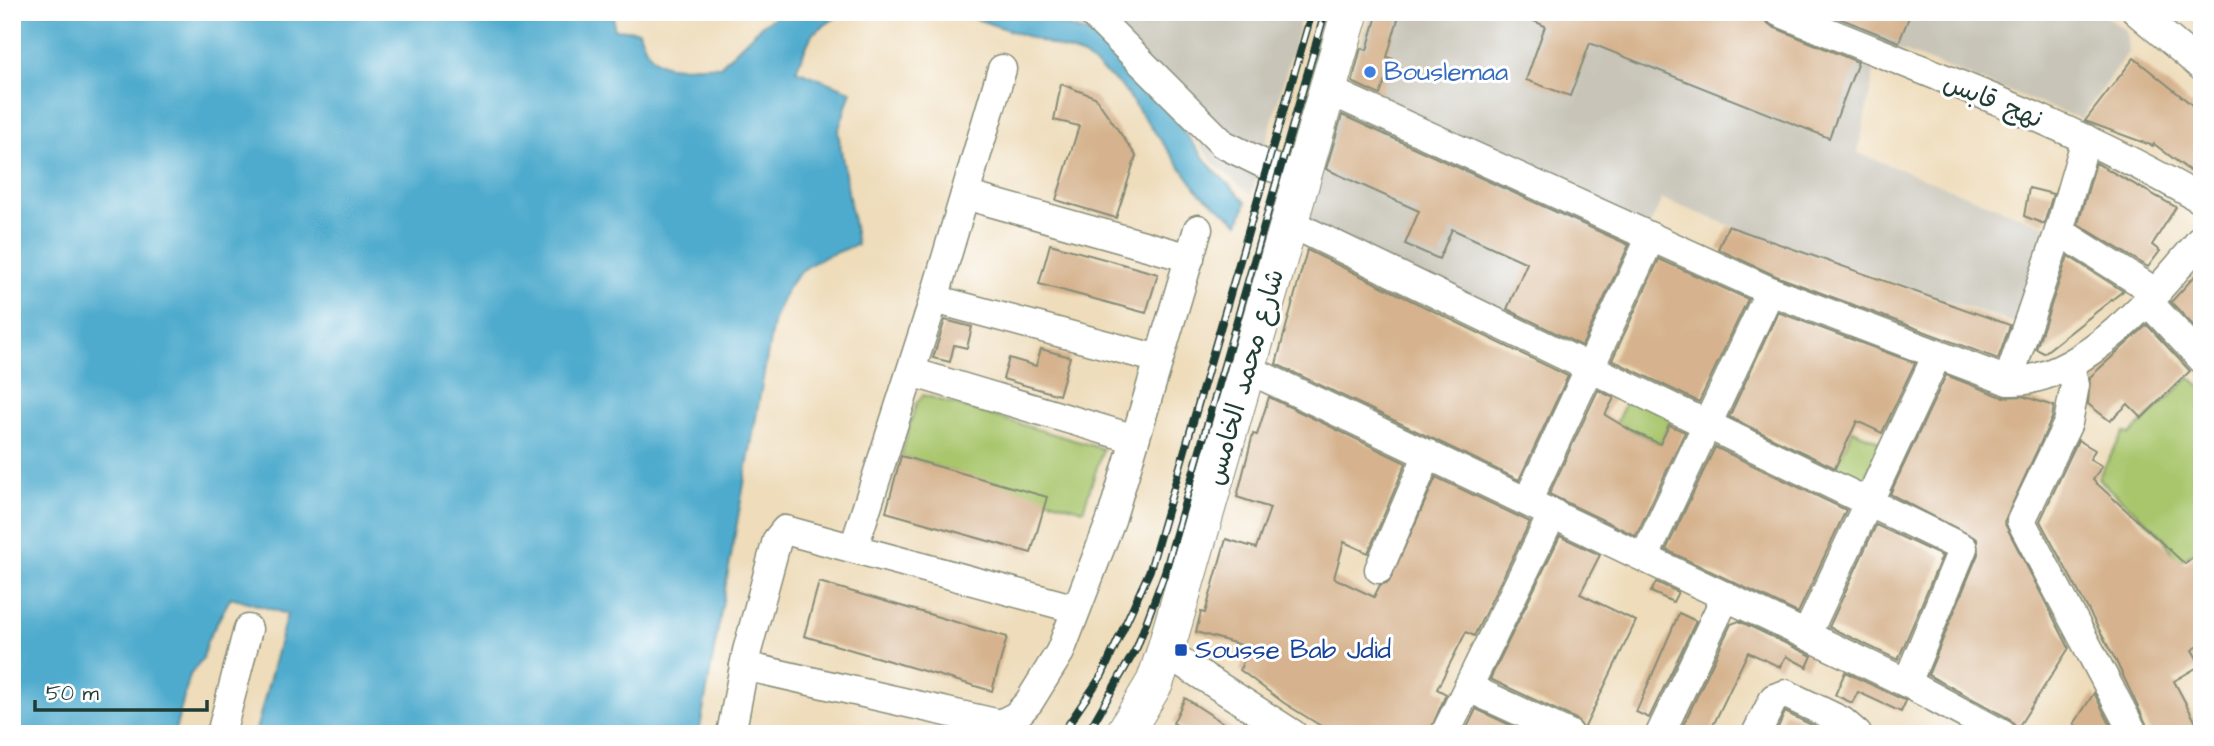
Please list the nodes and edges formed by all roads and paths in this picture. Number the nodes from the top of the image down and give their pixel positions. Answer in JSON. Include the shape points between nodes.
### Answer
{"nodes":[{"id":1,"x":1091,"y":12,"type":"edge"},
{"id":2,"x":1350,"y":12,"type":"edge"},
{"id":3,"x":1779,"y":12,"type":"edge"},
{"id":4,"x":2137,"y":12,"type":"edge"},
{"id":5,"x":2202,"y":66,"type":"edge"},
{"id":6,"x":1002,"y":69,"type":"dead end"},
{"id":7,"x":1328,"y":90,"type":"junction"},
{"id":8,"x":2086,"y":139,"type":"junction"},
{"id":9,"x":1303,"y":177,"type":"junction"},
{"id":10,"x":965,"y":195,"type":"junction"},
{"id":11,"x":2202,"y":201,"type":"edge"},
{"id":12,"x":1290,"y":223,"type":"junction"},
{"id":13,"x":1198,"y":229,"type":"dead end"},
{"id":14,"x":2059,"y":231,"type":"junction"},
{"id":15,"x":1651,"y":237,"type":"junction"},
{"id":16,"x":2202,"y":238,"type":"edge"},
{"id":17,"x":1190,"y":258,"type":"junction"},
{"id":18,"x":1770,"y":291,"type":"junction"},
{"id":19,"x":2153,"y":298,"type":"junction"},
{"id":20,"x":934,"y":299,"type":"junction"},
{"id":21,"x":1937,"y":355,"type":"junction"},
{"id":22,"x":1159,"y":359,"type":"junction"},
{"id":23,"x":2202,"y":359,"type":"edge"},
{"id":24,"x":1588,"y":366,"type":"junction"},
{"id":25,"x":2069,"y":366,"type":"junction"},
{"id":26,"x":1248,"y":369,"type":"junction"},
{"id":27,"x":911,"y":372,"type":"junction"},
{"id":28,"x":2008,"y":381,"type":"junction"},
{"id":29,"x":1709,"y":425,"type":"junction"},
{"id":30,"x":1135,"y":439,"type":"junction"},
{"id":31,"x":1428,"y":454,"type":"junction"},
{"id":32,"x":1528,"y":500,"type":"junction"},
{"id":33,"x":1869,"y":501,"type":"junction"},
{"id":34,"x":1553,"y":513,"type":"junction"},
{"id":35,"x":854,"y":547,"type":"junction"},
{"id":36,"x":1645,"y":556,"type":"junction"},
{"id":37,"x":1379,"y":569,"type":"dead end"},
{"id":38,"x":1726,"y":596,"type":"junction"},
{"id":39,"x":1076,"y":609,"type":"junction"},
{"id":40,"x":248,"y":629,"type":"dead end"},
{"id":41,"x":1807,"y":635,"type":"junction"},
{"id":42,"x":744,"y":666,"type":"junction"},
{"id":43,"x":1160,"y":667,"type":"junction"},
{"id":44,"x":1907,"y":682,"type":"junction"},
{"id":45,"x":1469,"y":688,"type":"junction"},
{"id":46,"x":221,"y":734,"type":"edge"},
{"id":47,"x":731,"y":734,"type":"edge"},
{"id":48,"x":1124,"y":734,"type":"edge"},
{"id":49,"x":1140,"y":734,"type":"edge"},
{"id":50,"x":1293,"y":734,"type":"edge"},
{"id":51,"x":1445,"y":734,"type":"edge"},
{"id":52,"x":1569,"y":734,"type":"edge"},
{"id":53,"x":1660,"y":734,"type":"edge"},
{"id":54,"x":1756,"y":734,"type":"edge"},
{"id":55,"x":1857,"y":734,"type":"edge"},
{"id":56,"x":2002,"y":734,"type":"edge"},
{"id":57,"x":2134,"y":734,"type":"edge"}],
"edges":[{"from":1,"to":9,"type":"street","via":[[1223,144]]},
{"from":2,"to":7,"type":"main road","name":"شارع محمد الخامس"},
{"from":3,"to":8,"type":"street","name":"نهج قابس"},
{"from":4,"to":5,"type":"street"},
{"from":6,"to":10,"type":"street"},
{"from":7,"to":9,"type":"main road","name":"شارع محمد الخامس"},
{"from":7,"to":15,"type":"street"},
{"from":8,"to":11,"type":"street","name":"نهج قابس","via":[[2144,166]]},
{"from":8,"to":14,"type":"street"},
{"from":9,"to":12,"type":"main road","name":"شارع محمد الخامس"},
{"from":10,"to":17,"type":"street"},
{"from":10,"to":20,"type":"street"},
{"from":12,"to":24,"type":"street"},
{"from":12,"to":26,"type":"main road","name":"شارع محمد الخامس"},
{"from":13,"to":17,"type":"street"},
{"from":14,"to":19,"type":"street"},
{"from":14,"to":28,"type":"street"},
{"from":15,"to":18,"type":"street"},
{"from":15,"to":24,"type":"street"},
{"from":16,"to":19,"type":"street"},
{"from":17,"to":22,"type":"street"},
{"from":18,"to":21,"type":"street"},
{"from":18,"to":29,"type":"street"},
{"from":19,"to":23,"type":"street"},
{"from":19,"to":25,"type":"street"},
{"from":20,"to":22,"type":"street"},
{"from":20,"to":27,"type":"street"},
{"from":21,"to":28,"type":"street"},
{"from":21,"to":33,"type":"street"},
{"from":22,"to":30,"type":"street"},
{"from":24,"to":29,"type":"street"},
{"from":24,"to":32,"type":"street"},
{"from":25,"to":28,"type":"street","via":[[2045,377]]},
{"from":25,"to":57,"type":"street","via":[[2075,385],[2068,423],[2021,522],[2022,530]]},
{"from":26,"to":31,"type":"street"},
{"from":26,"to":43,"type":"main road","name":"شارع محمد الخامس"},
{"from":27,"to":30,"type":"street"},
{"from":27,"to":35,"type":"street"},
{"from":29,"to":33,"type":"street"},
{"from":29,"to":36,"type":"street"},
{"from":30,"to":39,"type":"street","via":[[1111,520]]},
{"from":31,"to":32,"type":"street"},
{"from":31,"to":37,"type":"street"},
{"from":32,"to":34,"type":"street"},
{"from":33,"to":41,"type":"street"},
{"from":33,"to":44,"type":"street","via":[[1964,548]]},
{"from":34,"to":36,"type":"street"},
{"from":34,"to":45,"type":"street"},
{"from":35,"to":39,"type":"street"},
{"from":35,"to":42,"type":"street","via":[[789,530],[781,533]]},
{"from":36,"to":38,"type":"street"},
{"from":38,"to":41,"type":"street"},
{"from":38,"to":53,"type":"street"},
{"from":39,"to":42,"type":"street","via":[[1059,652],[1029,702],[1000,724]]},
{"from":40,"to":46,"type":"street"},
{"from":41,"to":44,"type":"street"},
{"from":42,"to":47,"type":"street"},
{"from":43,"to":48,"type":"main road","name":"شارع محمد الخامس"},
{"from":43,"to":49,"type":"main road"},
{"from":43,"to":50,"type":"street"},
{"from":44,"to":56,"type":"street"},
{"from":45,"to":51,"type":"street"},
{"from":45,"to":52,"type":"street"},
{"from":54,"to":55,"type":"street","via":[[1774,698],[1786,694],[1842,721]]}]}
